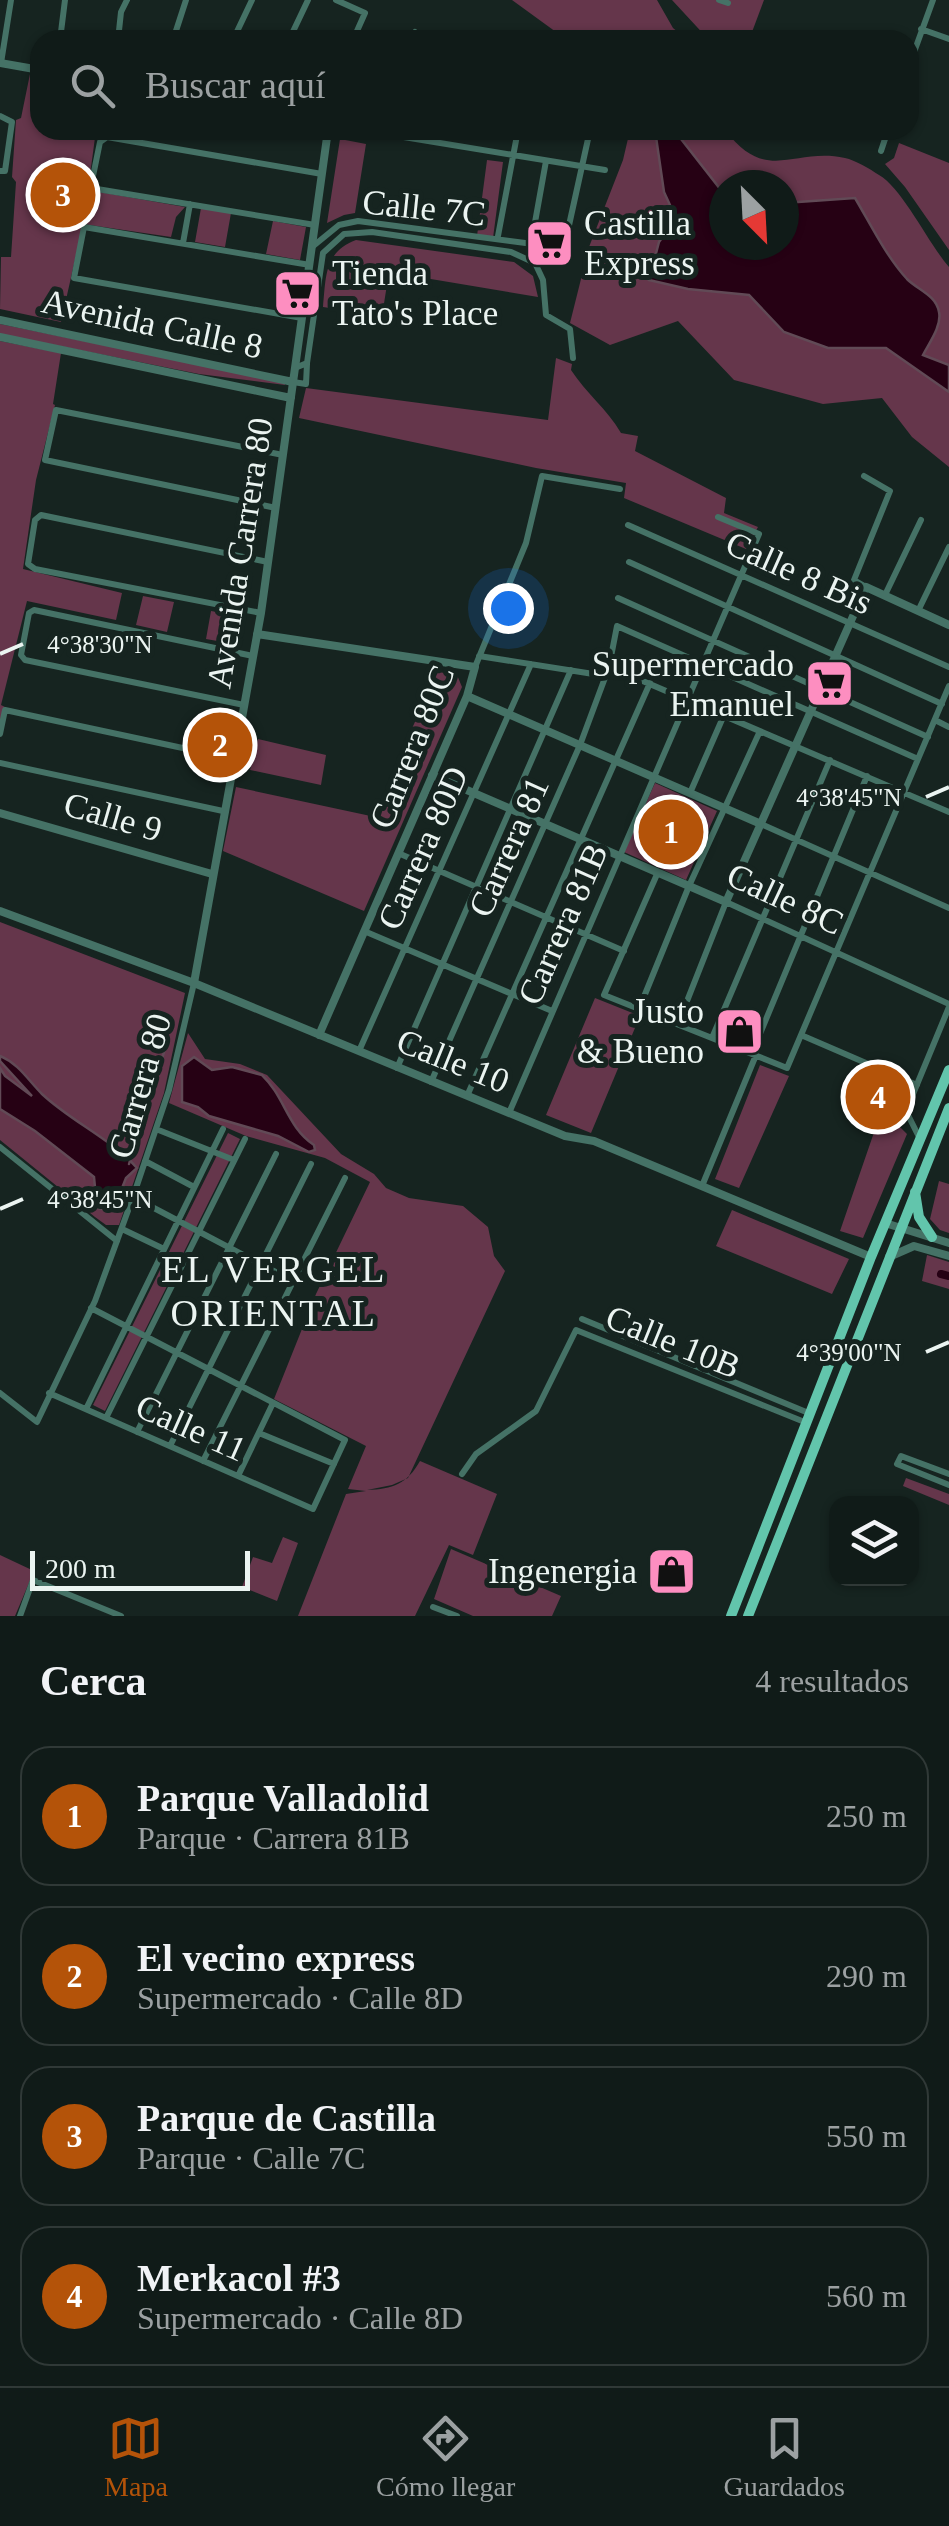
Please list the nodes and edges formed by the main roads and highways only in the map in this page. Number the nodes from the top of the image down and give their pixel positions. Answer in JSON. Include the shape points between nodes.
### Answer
{"nodes":[{"id":1,"x":949,"y":1070,"type":"edge"},
{"id":2,"x":949,"y":1108,"type":"edge"},
{"id":3,"x":914,"y":1190,"type":"junction"},
{"id":4,"x":932,"y":1238,"type":"road end"},
{"id":5,"x":731,"y":1616,"type":"edge"},
{"id":6,"x":748,"y":1616,"type":"edge"}],
"edges":[{"from":1,"to":5,"type":"main road"},
{"from":2,"to":3,"type":"main road"},
{"from":3,"to":4,"type":"main road"},
{"from":3,"to":6,"type":"main road"}]}
